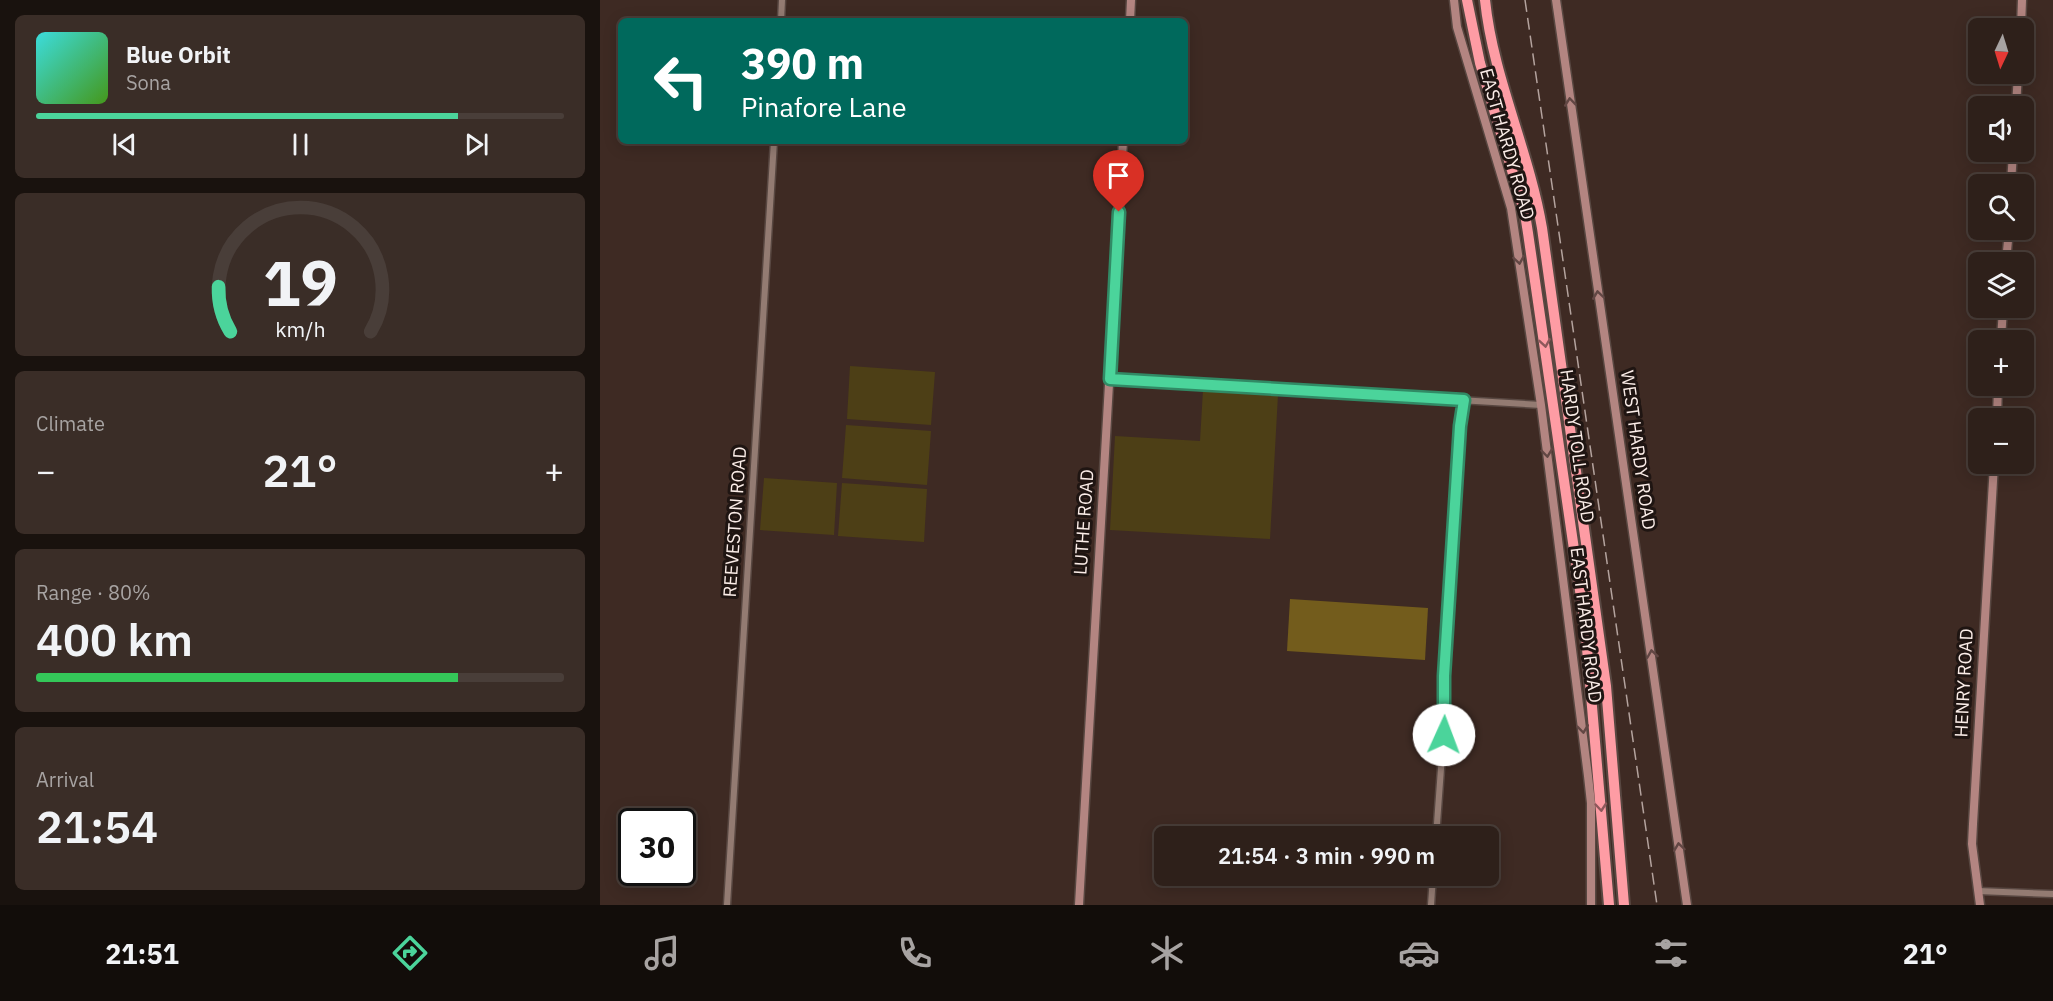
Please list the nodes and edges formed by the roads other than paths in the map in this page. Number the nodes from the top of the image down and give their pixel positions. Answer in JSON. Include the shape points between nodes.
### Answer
{"nodes":[{"id":1,"x":782,"y":0,"type":"edge"},
{"id":2,"x":1131,"y":0,"type":"edge"},
{"id":3,"x":1454,"y":0,"type":"edge"},
{"id":4,"x":1467,"y":0,"type":"edge"},
{"id":5,"x":1485,"y":0,"type":"edge"},
{"id":6,"x":1556,"y":0,"type":"edge"},
{"id":7,"x":2022,"y":0,"type":"edge"},
{"id":8,"x":781,"y":18,"type":"edge"},
{"id":9,"x":1130,"y":18,"type":"edge"},
{"id":10,"x":2021,"y":18,"type":"edge"},
{"id":11,"x":774,"y":144,"type":"edge"},
{"id":12,"x":1123,"y":144,"type":"edge"},
{"id":13,"x":1110,"y":379,"type":"junction"},
{"id":14,"x":1464,"y":400,"type":"junction"},
{"id":15,"x":1541,"y":405,"type":"junction"},
{"id":16,"x":1993,"y":474,"type":"edge"},
{"id":17,"x":1437,"y":826,"type":"edge"},
{"id":18,"x":1432,"y":886,"type":"edge"},
{"id":19,"x":1978,"y":891,"type":"junction"},
{"id":20,"x":2053,"y":894,"type":"edge"},
{"id":21,"x":727,"y":905,"type":"edge"},
{"id":22,"x":1079,"y":905,"type":"edge"},
{"id":23,"x":1431,"y":905,"type":"edge"},
{"id":24,"x":1592,"y":905,"type":"edge"},
{"id":25,"x":1609,"y":905,"type":"edge"},
{"id":26,"x":1624,"y":905,"type":"edge"},
{"id":27,"x":1687,"y":905,"type":"edge"},
{"id":28,"x":1980,"y":905,"type":"edge"}],
"edges":[{"from":1,"to":8,"type":"street"},
{"from":2,"to":9,"type":"main road"},
{"from":3,"to":15,"type":"main road","name":"EAST HARDY ROAD","one_way":true,"via":[[1457,27],[1511,208]]},
{"from":4,"to":25,"type":"highway","name":"HARDY TOLL ROAD","one_way":true,"via":[[1480,63],[1528,233],[1586,625]]},
{"from":5,"to":26,"type":"highway","name":"HARDY TOLL ROAD","via":[[1497,64],[1542,228],[1606,686]]},
{"from":27,"to":6,"type":"main road","name":"WEST HARDY ROAD","one_way":true},
{"from":7,"to":10,"type":"main road"},
{"from":11,"to":21,"type":"street","name":"REEVESTON ROAD"},
{"from":12,"to":13,"type":"main road","name":"LUTHE ROAD"},
{"from":13,"to":14,"type":"street"},
{"from":13,"to":22,"type":"main road","name":"LUTHE ROAD"},
{"from":14,"to":15,"type":"street"},
{"from":14,"to":17,"type":"street"},
{"from":15,"to":24,"type":"main road","name":"EAST HARDY ROAD","one_way":true,"via":[[1589,785]]},
{"from":16,"to":19,"type":"main road","name":"HENRY ROAD","via":[[1972,844]]},
{"from":18,"to":23,"type":"street"},
{"from":19,"to":20,"type":"street"},
{"from":19,"to":28,"type":"main road","name":"HENRY ROAD"}]}
